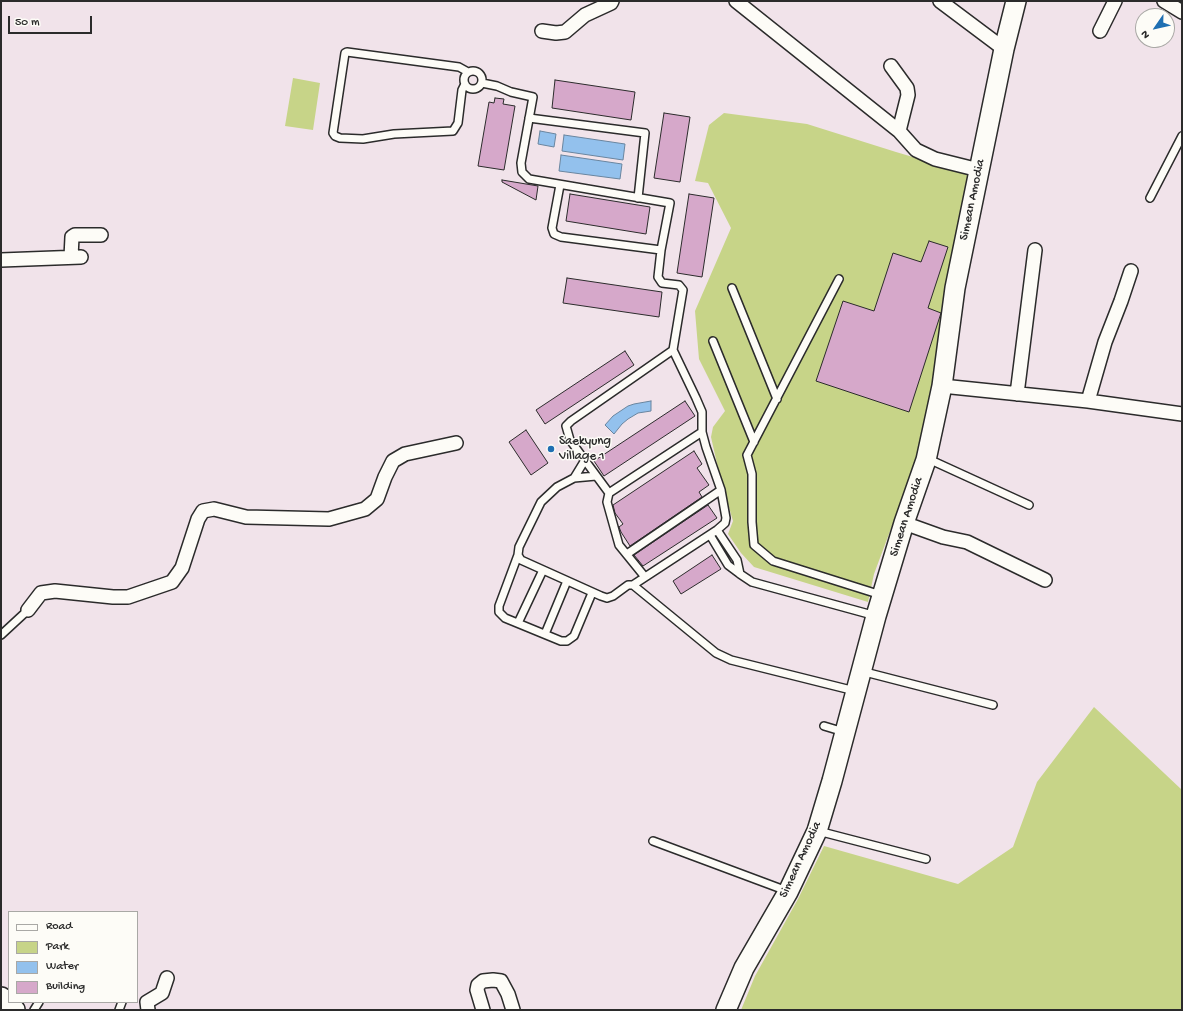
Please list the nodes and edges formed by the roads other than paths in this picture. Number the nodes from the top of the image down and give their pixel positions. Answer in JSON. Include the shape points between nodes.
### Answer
{"nodes":[{"id":1,"x":612,"y":1,"type":"edge"},
{"id":2,"x":940,"y":1,"type":"edge"},
{"id":3,"x":1016,"y":1,"type":"edge"},
{"id":4,"x":1115,"y":1,"type":"edge"},
{"id":5,"x":1164,"y":1,"type":"edge"},
{"id":6,"x":739,"y":2,"type":"edge"},
{"id":7,"x":1182,"y":12,"type":"edge"},
{"id":8,"x":542,"y":31,"type":"dead end"},
{"id":9,"x":1100,"y":31,"type":"dead end"},
{"id":10,"x":1004,"y":49,"type":"junction"},
{"id":11,"x":891,"y":66,"type":"dead end"},
{"id":12,"x":468,"y":72,"type":"junction"},
{"id":13,"x":482,"y":83,"type":"junction"},
{"id":14,"x":465,"y":84,"type":"junction"},
{"id":15,"x":529,"y":118,"type":"junction"},
{"id":16,"x":899,"y":131,"type":"junction"},
{"id":17,"x":1182,"y":136,"type":"edge"},
{"id":18,"x":979,"y":170,"type":"junction"},
{"id":19,"x":560,"y":184,"type":"junction"},
{"id":20,"x":638,"y":198,"type":"junction"},
{"id":21,"x":1150,"y":198,"type":"dead end"},
{"id":22,"x":102,"y":235,"type":"dead end"},
{"id":23,"x":661,"y":250,"type":"junction"},
{"id":24,"x":1035,"y":250,"type":"dead end"},
{"id":25,"x":1,"y":260,"type":"edge"},
{"id":26,"x":1131,"y":270,"type":"dead end"},
{"id":27,"x":839,"y":279,"type":"dead end"},
{"id":28,"x":732,"y":288,"type":"dead end"},
{"id":29,"x":713,"y":341,"type":"dead end"},
{"id":30,"x":673,"y":350,"type":"junction"},
{"id":31,"x":942,"y":386,"type":"junction"},
{"id":32,"x":1017,"y":394,"type":"junction"},
{"id":33,"x":776,"y":399,"type":"junction"},
{"id":34,"x":1088,"y":401,"type":"junction"},
{"id":35,"x":1182,"y":414,"type":"edge"},
{"id":36,"x":702,"y":432,"type":"junction"},
{"id":37,"x":754,"y":442,"type":"junction"},
{"id":38,"x":456,"y":443,"type":"dead end"},
{"id":39,"x":585,"y":460,"type":"junction"},
{"id":40,"x":926,"y":460,"type":"junction"},
{"id":41,"x":596,"y":476,"type":"junction"},
{"id":42,"x":574,"y":478,"type":"junction"},
{"id":43,"x":721,"y":490,"type":"junction"},
{"id":44,"x":609,"y":493,"type":"junction"},
{"id":45,"x":1029,"y":505,"type":"dead end"},
{"id":46,"x":904,"y":523,"type":"junction"},
{"id":47,"x":717,"y":530,"type":"junction"},
{"id":48,"x":710,"y":535,"type":"junction"},
{"id":49,"x":627,"y":554,"type":"junction"},
{"id":50,"x":518,"y":555,"type":"junction"},
{"id":51,"x":543,"y":570,"type":"junction"},
{"id":52,"x":740,"y":574,"type":"junction"},
{"id":53,"x":645,"y":576,"type":"junction"},
{"id":54,"x":1045,"y":580,"type":"dead end"},
{"id":55,"x":567,"y":581,"type":"junction"},
{"id":56,"x":633,"y":585,"type":"junction"},
{"id":57,"x":592,"y":592,"type":"junction"},
{"id":58,"x":882,"y":595,"type":"junction"},
{"id":59,"x":28,"y":610,"type":"joint"},
{"id":60,"x":876,"y":616,"type":"junction"},
{"id":61,"x":518,"y":623,"type":"junction"},
{"id":62,"x":545,"y":634,"type":"junction"},
{"id":63,"x":1,"y":635,"type":"edge"},
{"id":64,"x":861,"y":671,"type":"junction"},
{"id":65,"x":855,"y":691,"type":"junction"},
{"id":66,"x":992,"y":705,"type":"dead end"},
{"id":67,"x":824,"y":726,"type":"dead end"},
{"id":68,"x":844,"y":732,"type":"junction"},
{"id":69,"x":817,"y":831,"type":"junction"},
{"id":70,"x":653,"y":841,"type":"dead end"},
{"id":71,"x":926,"y":859,"type":"dead end"},
{"id":72,"x":788,"y":892,"type":"junction"},
{"id":73,"x":167,"y":978,"type":"dead end"},
{"id":74,"x":148,"y":1010,"type":"edge"},
{"id":75,"x":483,"y":1010,"type":"edge"},
{"id":76,"x":513,"y":1010,"type":"edge"},
{"id":77,"x":726,"y":1010,"type":"edge"}],
"edges":[{"from":1,"to":8,"type":"street","via":[[585,15],[565,32]]},
{"from":2,"to":10,"type":"street"},
{"from":3,"to":10,"type":"street","name":"Simean Amodia"},
{"from":4,"to":9,"type":"street"},
{"from":5,"to":7,"type":"street"},
{"from":6,"to":16,"type":"street"},
{"from":10,"to":18,"type":"street","name":"Simean Amodia"},
{"from":11,"to":16,"type":"street","via":[[907,88],[908,95]]},
{"from":12,"to":13,"type":"lane","via":[[473,70],[481,74]]},
{"from":12,"to":14,"type":"lane","via":[[464,77]]},
{"from":12,"to":14,"type":"lane","via":[[460,67],[347,52],[333,133],[340,138],[363,139],[394,134],[453,131],[458,123]]},
{"from":13,"to":14,"type":"lane","via":[[474,90]]},
{"from":13,"to":15,"type":"lane","via":[[533,96]]},
{"from":15,"to":19,"type":"lane","via":[[521,163],[522,172],[529,179]]},
{"from":15,"to":20,"type":"lane","via":[[645,133]]},
{"from":16,"to":18,"type":"street","via":[[916,150],[935,159]]},
{"from":17,"to":21,"type":"lane"},
{"from":18,"to":31,"type":"street","name":"Simean Amodia","via":[[955,288]]},
{"from":19,"to":20,"type":"lane"},
{"from":19,"to":23,"type":"lane","via":[[552,228],[554,234]]},
{"from":20,"to":23,"type":"lane","via":[[670,203]]},
{"from":22,"to":25,"type":"street","via":[[72,237],[76,257]]},
{"from":23,"to":30,"type":"lane","via":[[658,277],[662,283],[679,285],[683,290]]},
{"from":24,"to":32,"type":"street"},
{"from":26,"to":34,"type":"street","via":[[1105,342]]},
{"from":27,"to":33,"type":"lane"},
{"from":28,"to":33,"type":"lane"},
{"from":29,"to":37,"type":"lane"},
{"from":30,"to":36,"type":"lane","via":[[702,412]]},
{"from":30,"to":39,"type":"lane","via":[[566,426],[570,440]]},
{"from":31,"to":32,"type":"street"},
{"from":31,"to":40,"type":"street","name":"Simean Amodia"},
{"from":32,"to":34,"type":"street"},
{"from":33,"to":37,"type":"lane"},
{"from":34,"to":35,"type":"street"},
{"from":36,"to":43,"type":"lane"},
{"from":36,"to":44,"type":"lane"},
{"from":37,"to":58,"type":"lane","via":[[747,455],[752,474],[754,545],[773,561]]},
{"from":38,"to":59,"type":"street","via":[[405,454],[393,461],[377,499],[365,509],[343,515],[329,518],[246,517],[214,510],[203,511],[182,568],[172,582],[128,597],[55,591],[41,593]]},
{"from":39,"to":41,"type":"lane"},
{"from":39,"to":42,"type":"lane"},
{"from":40,"to":45,"type":"lane"},
{"from":40,"to":46,"type":"street","name":"Simean Amodia"},
{"from":41,"to":42,"type":"lane"},
{"from":41,"to":44,"type":"lane"},
{"from":42,"to":50,"type":"lane","via":[[557,487],[541,502],[519,547]]},
{"from":43,"to":47,"type":"lane","via":[[726,518]]},
{"from":43,"to":49,"type":"lane"},
{"from":44,"to":49,"type":"lane","via":[[606,502],[610,516],[619,545]]},
{"from":46,"to":54,"type":"street","via":[[943,537],[967,542]]},
{"from":46,"to":58,"type":"street","name":"Simean Amodia"},
{"from":47,"to":48,"type":"lane"},
{"from":47,"to":52,"type":"lane","via":[[737,560]]},
{"from":48,"to":52,"type":"lane","via":[[728,564]]},
{"from":48,"to":53,"type":"lane"},
{"from":49,"to":53,"type":"lane"},
{"from":50,"to":51,"type":"lane","via":[[521,560]]},
{"from":50,"to":61,"type":"lane","via":[[499,612],[505,618]]},
{"from":51,"to":55,"type":"lane"},
{"from":51,"to":61,"type":"lane"},
{"from":52,"to":60,"type":"lane","via":[[752,582]]},
{"from":53,"to":56,"type":"lane"},
{"from":55,"to":57,"type":"lane"},
{"from":55,"to":62,"type":"lane"},
{"from":56,"to":57,"type":"lane","via":[[628,585],[607,598]]},
{"from":56,"to":65,"type":"lane","via":[[716,653],[731,660]]},
{"from":57,"to":62,"type":"lane","via":[[571,639],[561,641]]},
{"from":58,"to":60,"type":"street","name":"Simean Amodia"},
{"from":59,"to":63,"type":"lane"},
{"from":60,"to":64,"type":"street","name":"Simean Amodia"},
{"from":61,"to":62,"type":"lane"},
{"from":64,"to":65,"type":"street","name":"Simean Amodia"},
{"from":64,"to":66,"type":"lane"},
{"from":65,"to":68,"type":"street","name":"Simean Amodia"},
{"from":67,"to":68,"type":"lane"},
{"from":68,"to":69,"type":"street","name":"Simean Amodia"},
{"from":69,"to":71,"type":"lane"},
{"from":69,"to":72,"type":"street","name":"Simean Amodia"},
{"from":70,"to":72,"type":"lane"},
{"from":72,"to":77,"type":"street","name":"Simean Amodia","via":[[744,968]]},
{"from":73,"to":74,"type":"street","via":[[162,993],[147,1002]]},
{"from":75,"to":76,"type":"street","via":[[478,985],[483,981],[493,980],[501,981]]}]}
